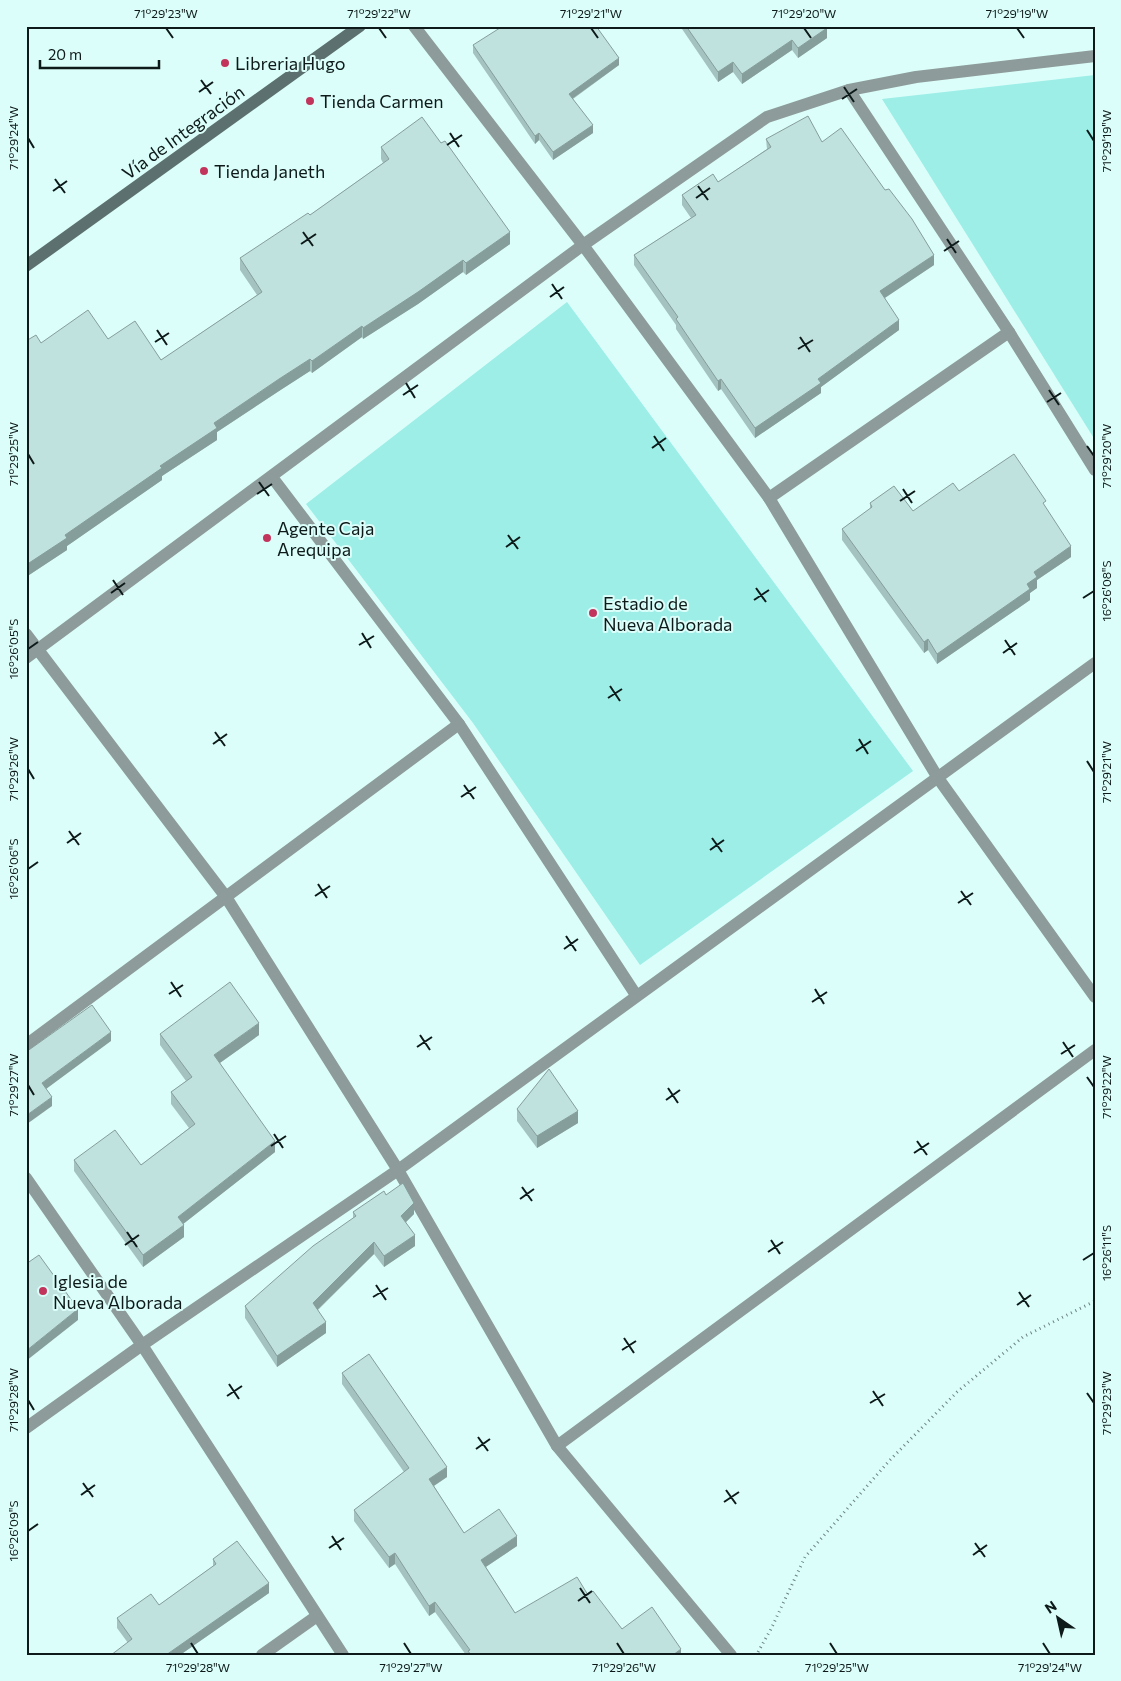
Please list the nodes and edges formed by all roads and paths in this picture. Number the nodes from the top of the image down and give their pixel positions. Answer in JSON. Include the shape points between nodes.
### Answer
{"nodes":[{"id":1,"x":360,"y":26,"type":"edge"},
{"id":2,"x":414,"y":26,"type":"edge"},
{"id":3,"x":1095,"y":56,"type":"edge"},
{"id":4,"x":849,"y":90,"type":"junction"},
{"id":5,"x":583,"y":246,"type":"junction"},
{"id":6,"x":26,"y":266,"type":"edge"},
{"id":7,"x":1009,"y":332,"type":"junction"},
{"id":8,"x":1095,"y":470,"type":"edge"},
{"id":9,"x":272,"y":477,"type":"junction"},
{"id":10,"x":769,"y":498,"type":"junction"},
{"id":11,"x":26,"y":634,"type":"edge"},
{"id":12,"x":38,"y":650,"type":"junction"},
{"id":13,"x":26,"y":658,"type":"edge"},
{"id":14,"x":1095,"y":663,"type":"edge"},
{"id":15,"x":460,"y":724,"type":"junction"},
{"id":16,"x":938,"y":778,"type":"junction"},
{"id":17,"x":226,"y":897,"type":"junction"},
{"id":18,"x":636,"y":995,"type":"junction"},
{"id":19,"x":1095,"y":997,"type":"edge"},
{"id":20,"x":26,"y":1045,"type":"edge"},
{"id":21,"x":1095,"y":1050,"type":"edge"},
{"id":22,"x":398,"y":1170,"type":"junction"},
{"id":23,"x":26,"y":1178,"type":"edge"},
{"id":24,"x":1095,"y":1301,"type":"edge"},
{"id":25,"x":142,"y":1345,"type":"junction"},
{"id":26,"x":26,"y":1428,"type":"edge"},
{"id":27,"x":557,"y":1446,"type":"junction"},
{"id":28,"x":317,"y":1616,"type":"junction"},
{"id":29,"x":262,"y":1655,"type":"edge"},
{"id":30,"x":344,"y":1655,"type":"edge"},
{"id":31,"x":731,"y":1655,"type":"edge"},
{"id":32,"x":756,"y":1655,"type":"edge"}],
"edges":[{"from":1,"to":6,"type":"main road","name":"Vía de Integración"},
{"from":2,"to":5,"type":"street"},
{"from":3,"to":4,"type":"street","via":[[916,77]]},
{"from":4,"to":5,"type":"street","via":[[767,117]]},
{"from":4,"to":7,"type":"street"},
{"from":5,"to":9,"type":"street"},
{"from":5,"to":10,"type":"street"},
{"from":7,"to":8,"type":"street"},
{"from":7,"to":10,"type":"street"},
{"from":9,"to":12,"type":"street"},
{"from":9,"to":15,"type":"street"},
{"from":10,"to":16,"type":"street"},
{"from":11,"to":12,"type":"street"},
{"from":12,"to":13,"type":"street"},
{"from":12,"to":17,"type":"street"},
{"from":14,"to":16,"type":"street"},
{"from":15,"to":17,"type":"street"},
{"from":15,"to":18,"type":"street"},
{"from":16,"to":18,"type":"street"},
{"from":16,"to":19,"type":"street"},
{"from":17,"to":20,"type":"street"},
{"from":17,"to":22,"type":"street"},
{"from":18,"to":22,"type":"street"},
{"from":21,"to":27,"type":"street"},
{"from":22,"to":25,"type":"street"},
{"from":22,"to":27,"type":"street"},
{"from":23,"to":25,"type":"street"},
{"from":24,"to":32,"type":"path","via":[[1023,1337],[957,1392],[889,1461],[805,1557]]},
{"from":25,"to":26,"type":"street"},
{"from":25,"to":28,"type":"street"},
{"from":27,"to":31,"type":"street"},
{"from":28,"to":29,"type":"street"},
{"from":28,"to":30,"type":"street"}]}
